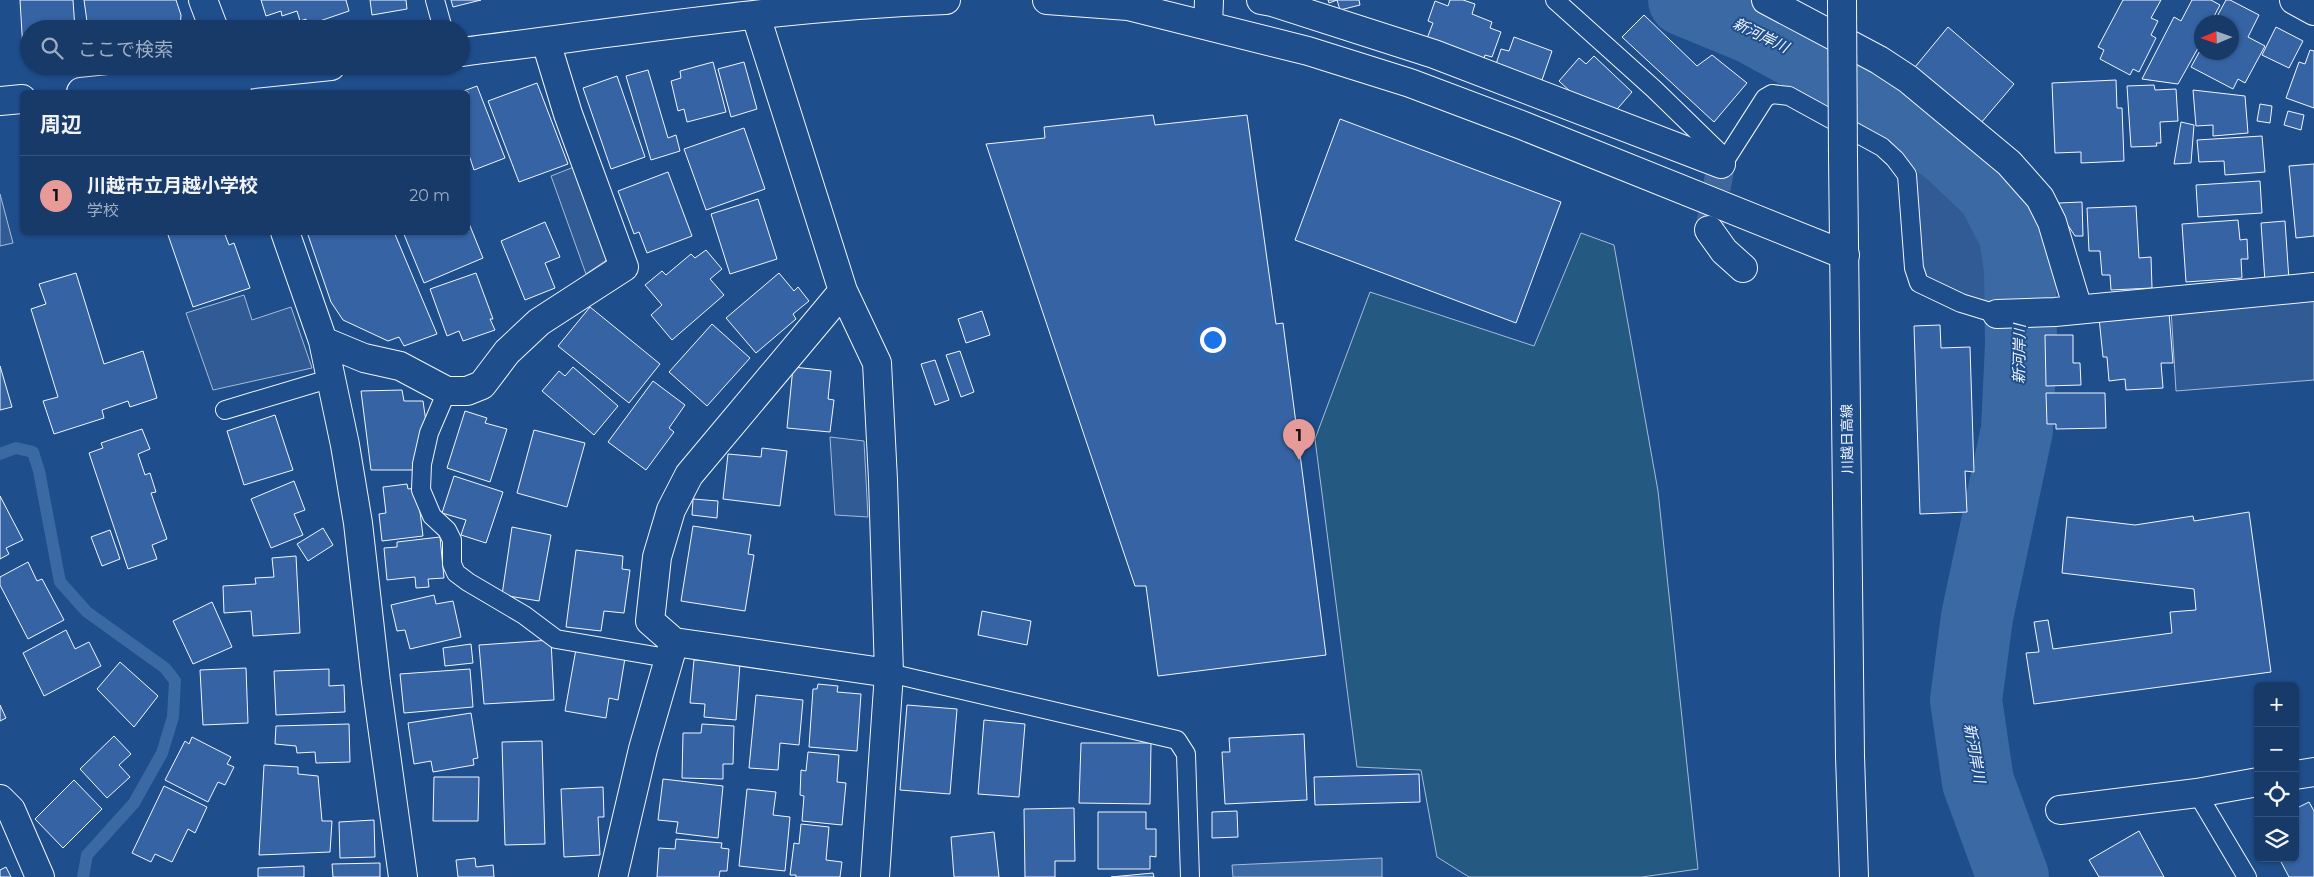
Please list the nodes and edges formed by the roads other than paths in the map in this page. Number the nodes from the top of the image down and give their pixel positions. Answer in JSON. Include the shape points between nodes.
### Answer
{"nodes":[{"id":1,"x":203,"y":0,"type":"edge"},
{"id":2,"x":435,"y":0,"type":"edge"},
{"id":3,"x":946,"y":0,"type":"edge"},
{"id":4,"x":1047,"y":0,"type":"edge"},
{"id":5,"x":1261,"y":0,"type":"edge"},
{"id":6,"x":1555,"y":0,"type":"edge"},
{"id":7,"x":1766,"y":0,"type":"edge"},
{"id":8,"x":1842,"y":0,"type":"edge"},
{"id":9,"x":2294,"y":0,"type":"edge"},
{"id":10,"x":765,"y":10,"type":"edge"},
{"id":11,"x":2314,"y":10,"type":"edge"},
{"id":12,"x":1209,"y":12,"type":"edge"},
{"id":13,"x":211,"y":20,"type":"edge"},
{"id":14,"x":441,"y":20,"type":"edge"},
{"id":15,"x":546,"y":42,"type":"junction"},
{"id":16,"x":470,"y":51,"type":"edge"},
{"id":17,"x":258,"y":75,"type":"edge"},
{"id":18,"x":233,"y":78,"type":"edge"},
{"id":19,"x":103,"y":90,"type":"edge"},
{"id":20,"x":20,"y":99,"type":"edge"},
{"id":21,"x":0,"y":101,"type":"edge"},
{"id":22,"x":1722,"y":164,"type":"junction"},
{"id":23,"x":1708,"y":230,"type":"dead end"},
{"id":24,"x":286,"y":235,"type":"edge"},
{"id":25,"x":1845,"y":255,"type":"junction"},
{"id":26,"x":1743,"y":268,"type":"dead end"},
{"id":27,"x":2314,"y":287,"type":"edge"},
{"id":28,"x":843,"y":291,"type":"junction"},
{"id":29,"x":2066,"y":311,"type":"junction"},
{"id":30,"x":1997,"y":314,"type":"joint"},
{"id":31,"x":323,"y":341,"type":"junction"},
{"id":32,"x":332,"y":378,"type":"junction"},
{"id":33,"x":447,"y":391,"type":"junction"},
{"id":34,"x":225,"y":410,"type":"dead end"},
{"id":35,"x":670,"y":650,"type":"junction"},
{"id":36,"x":889,"y":673,"type":"junction"},
{"id":37,"x":2314,"y":772,"type":"edge"},
{"id":38,"x":2299,"y":774,"type":"edge"},
{"id":39,"x":2254,"y":783,"type":"edge"},
{"id":40,"x":2197,"y":792,"type":"junction"},
{"id":41,"x":0,"y":799,"type":"edge"},
{"id":42,"x":2060,"y":810,"type":"dead end"},
{"id":43,"x":40,"y":877,"type":"edge"},
{"id":44,"x":403,"y":877,"type":"edge"},
{"id":45,"x":613,"y":877,"type":"edge"},
{"id":46,"x":876,"y":877,"type":"edge"},
{"id":47,"x":1190,"y":877,"type":"edge"},
{"id":48,"x":1854,"y":877,"type":"edge"},
{"id":49,"x":2247,"y":877,"type":"edge"}],
"edges":[{"from":1,"to":13,"type":"street"},
{"from":2,"to":14,"type":"lane"},
{"from":3,"to":10,"type":"street"},
{"from":4,"to":12,"type":"street"},
{"from":5,"to":22,"type":"street","via":[[1434,54]]},
{"from":6,"to":22,"type":"lane","via":[[1654,89]]},
{"from":7,"to":29,"type":"street","via":[[1879,60],[1908,79],[2009,163],[2040,198],[2052,222]]},
{"from":8,"to":25,"type":"street","name":"川越日高線","bridge":true},
{"from":9,"to":11,"type":"street"},
{"from":10,"to":15,"type":"street"},
{"from":10,"to":28,"type":"street"},
{"from":12,"to":25,"type":"street","via":[[1308,51],[1410,83],[1524,126]]},
{"from":15,"to":16,"type":"street"},
{"from":15,"to":33,"type":"street","via":[[568,114],[624,267],[539,322],[507,352],[482,385],[467,391]]},
{"from":17,"to":18,"type":"street"},
{"from":18,"to":19,"type":"street"},
{"from":20,"to":21,"type":"street"},
{"from":22,"to":30,"type":"lane","via":[[1765,98],[1772,94],[1789,96],[1882,148],[1908,175],[1914,268],[1919,283],[1961,303]]},
{"from":23,"to":26,"type":"street"},
{"from":24,"to":31,"type":"street"},
{"from":25,"to":48,"type":"street","name":"川越日高線"},
{"from":27,"to":29,"type":"street"},
{"from":28,"to":35,"type":"street","via":[[689,475],[671,510],[657,557],[650,621]]},
{"from":28,"to":36,"type":"street","via":[[877,363]]},
{"from":29,"to":30,"type":"street"},
{"from":31,"to":32,"type":"street"},
{"from":31,"to":33,"type":"street","via":[[364,358],[400,366]]},
{"from":32,"to":34,"type":"lane"},
{"from":32,"to":44,"type":"street","via":[[358,523]]},
{"from":33,"to":35,"type":"lane","via":[[429,433],[422,464],[421,490],[432,516],[447,530],[452,540],[452,564],[456,573],[556,639]]},
{"from":35,"to":36,"type":"street"},
{"from":35,"to":45,"type":"street"},
{"from":36,"to":46,"type":"street"},
{"from":36,"to":47,"type":"lane","via":[[1177,740],[1186,754]]},
{"from":37,"to":38,"type":"street"},
{"from":39,"to":40,"type":"street"},
{"from":40,"to":42,"type":"street"},
{"from":40,"to":49,"type":"lane"},
{"from":41,"to":43,"type":"street","via":[[11,810]]}]}
